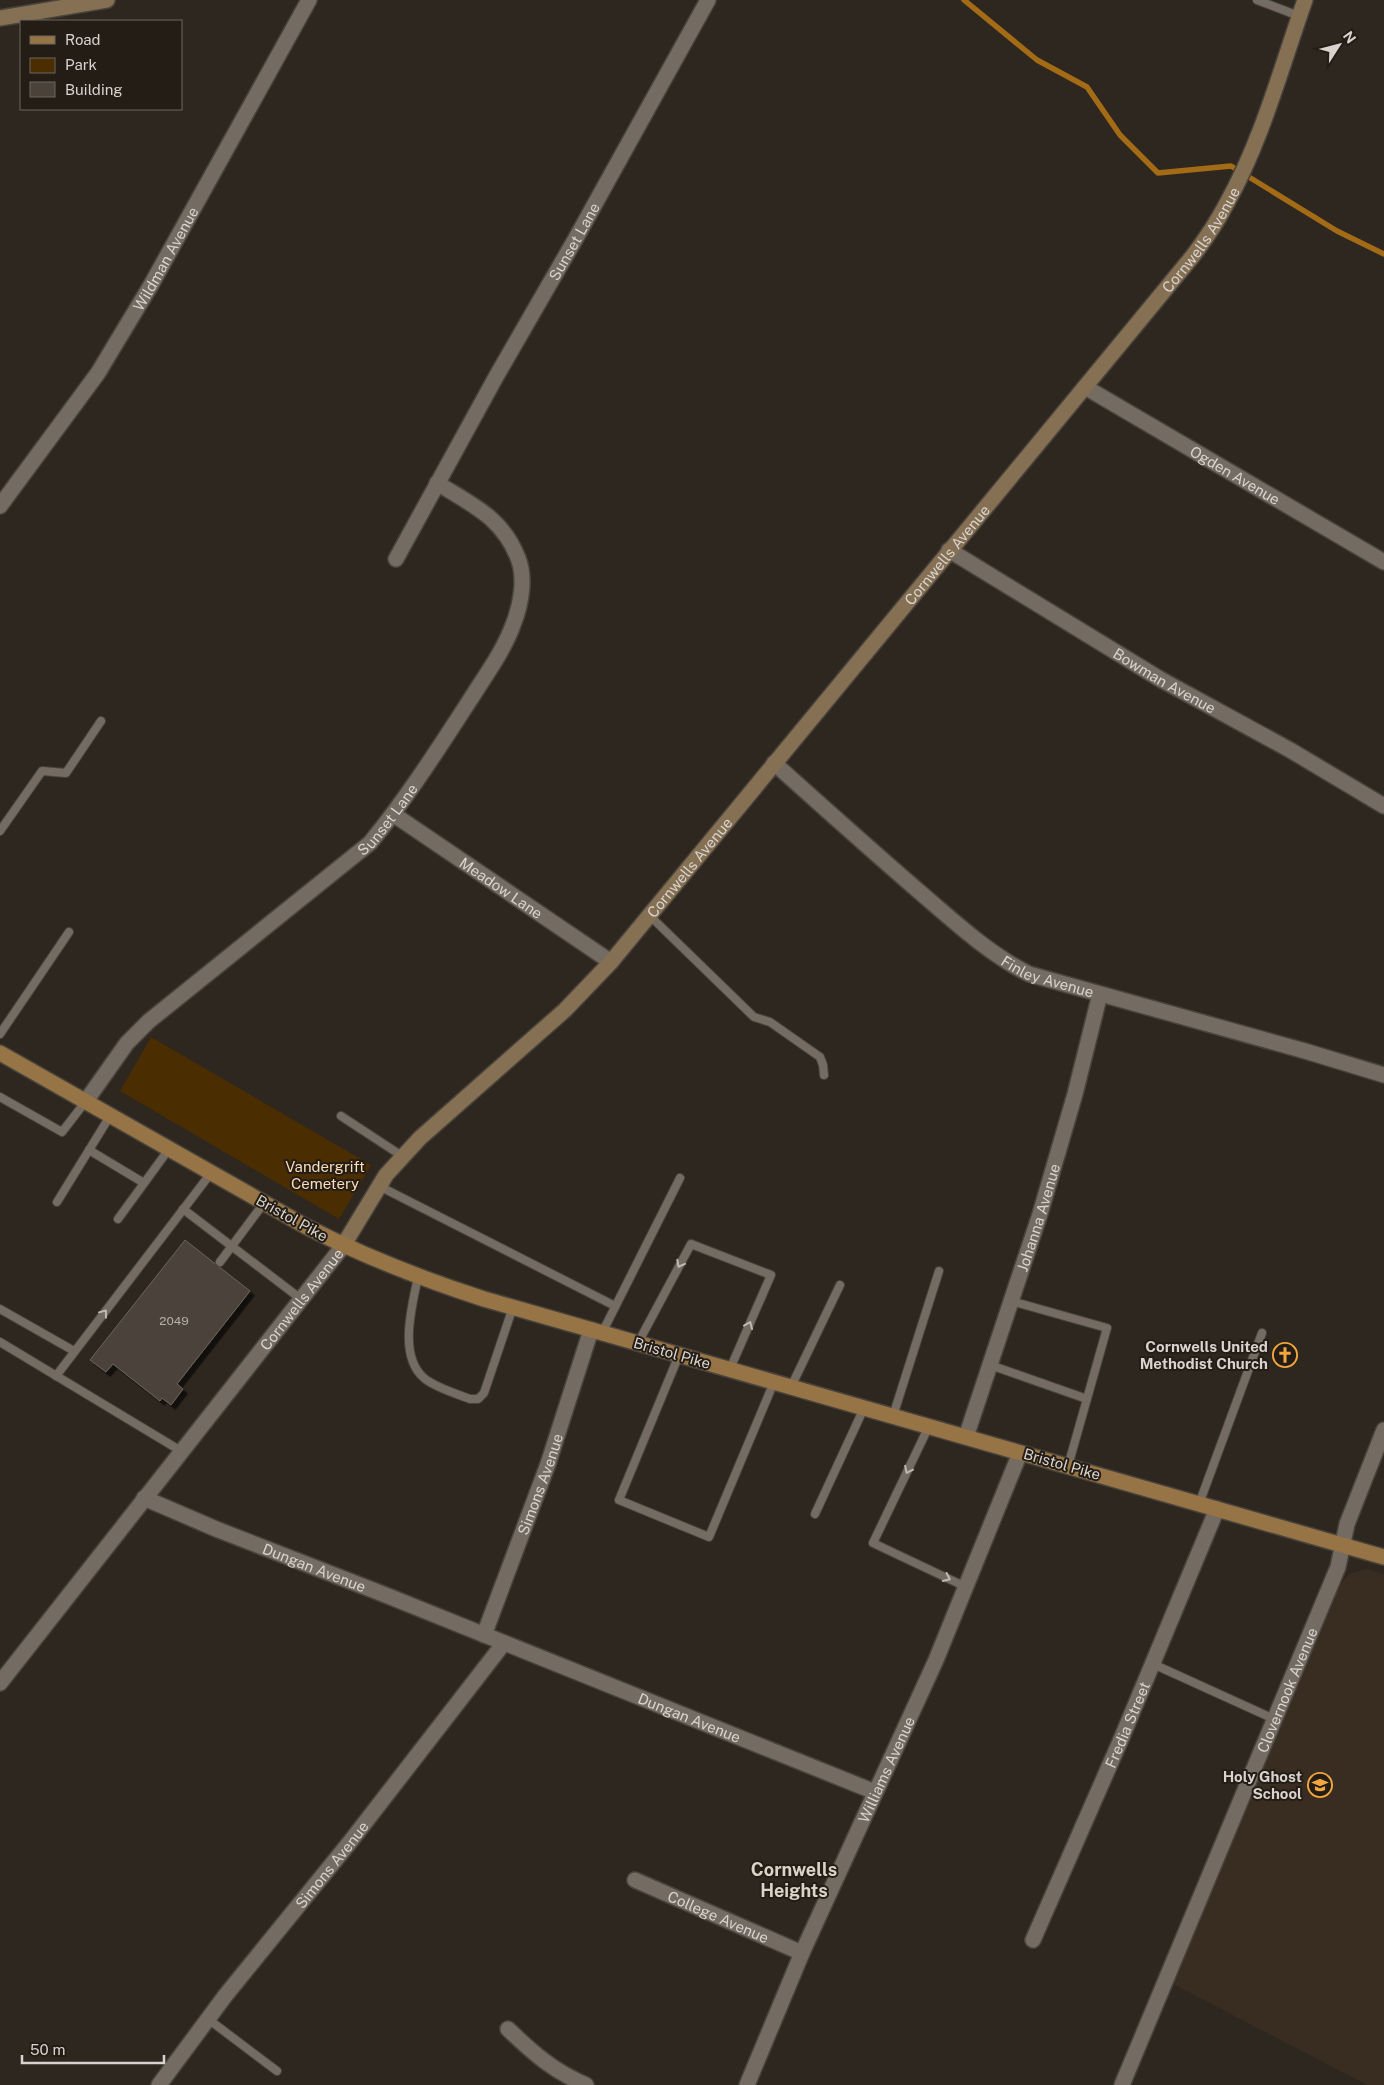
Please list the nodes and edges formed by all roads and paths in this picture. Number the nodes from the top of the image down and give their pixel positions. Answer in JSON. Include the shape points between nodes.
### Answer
{"nodes":[{"id":1,"x":107,"y":0,"type":"edge"},
{"id":2,"x":309,"y":0,"type":"edge"},
{"id":3,"x":708,"y":0,"type":"edge"},
{"id":4,"x":1258,"y":0,"type":"edge"},
{"id":5,"x":1305,"y":0,"type":"edge"},
{"id":6,"x":1299,"y":16,"type":"junction"},
{"id":7,"x":0,"y":18,"type":"edge"},
{"id":8,"x":1085,"y":387,"type":"junction"},
{"id":9,"x":437,"y":482,"type":"junction"},
{"id":10,"x":0,"y":506,"type":"edge"},
{"id":11,"x":949,"y":550,"type":"junction"},
{"id":12,"x":396,"y":559,"type":"dead end"},
{"id":13,"x":1384,"y":562,"type":"edge"},
{"id":14,"x":101,"y":720,"type":"dead end"},
{"id":15,"x":774,"y":763,"type":"junction"},
{"id":16,"x":1384,"y":806,"type":"edge"},
{"id":17,"x":393,"y":814,"type":"junction"},
{"id":18,"x":0,"y":832,"type":"edge"},
{"id":19,"x":649,"y":914,"type":"junction"},
{"id":20,"x":69,"y":932,"type":"dead end"},
{"id":21,"x":611,"y":962,"type":"junction"},
{"id":22,"x":1100,"y":994,"type":"junction"},
{"id":23,"x":0,"y":1034,"type":"edge"},
{"id":24,"x":0,"y":1054,"type":"edge"},
{"id":25,"x":824,"y":1075,"type":"dead end"},
{"id":26,"x":1384,"y":1075,"type":"edge"},
{"id":27,"x":0,"y":1097,"type":"edge"},
{"id":28,"x":86,"y":1101,"type":"junction"},
{"id":29,"x":110,"y":1116,"type":"junction"},
{"id":30,"x":341,"y":1116,"type":"dead end"},
{"id":31,"x":169,"y":1149,"type":"junction"},
{"id":32,"x":89,"y":1150,"type":"junction"},
{"id":33,"x":402,"y":1156,"type":"junction"},
{"id":34,"x":211,"y":1173,"type":"junction"},
{"id":35,"x":680,"y":1178,"type":"dead end"},
{"id":36,"x":144,"y":1183,"type":"junction"},
{"id":37,"x":379,"y":1186,"type":"junction"},
{"id":38,"x":57,"y":1202,"type":"dead end"},
{"id":39,"x":264,"y":1203,"type":"junction"},
{"id":40,"x":183,"y":1209,"type":"junction"},
{"id":41,"x":118,"y":1219,"type":"dead end"},
{"id":42,"x":232,"y":1246,"type":"junction"},
{"id":43,"x":343,"y":1246,"type":"junction"},
{"id":44,"x":220,"y":1262,"type":"dead end"},
{"id":45,"x":939,"y":1271,"type":"dead end"},
{"id":46,"x":418,"y":1277,"type":"junction"},
{"id":47,"x":840,"y":1285,"type":"dead end"},
{"id":48,"x":301,"y":1299,"type":"junction"},
{"id":49,"x":1012,"y":1301,"type":"junction"},
{"id":50,"x":616,"y":1306,"type":"junction"},
{"id":51,"x":513,"y":1307,"type":"junction"},
{"id":52,"x":0,"y":1309,"type":"edge"},
{"id":53,"x":597,"y":1331,"type":"junction"},
{"id":54,"x":1262,"y":1333,"type":"dead end"},
{"id":55,"x":0,"y":1342,"type":"edge"},
{"id":56,"x":638,"y":1343,"type":"junction"},
{"id":57,"x":74,"y":1351,"type":"junction"},
{"id":58,"x":679,"y":1355,"type":"junction"},
{"id":59,"x":990,"y":1365,"type":"junction"},
{"id":60,"x":730,"y":1369,"type":"junction"},
{"id":61,"x":56,"y":1376,"type":"junction"},
{"id":62,"x":774,"y":1382,"type":"junction"},
{"id":63,"x":791,"y":1387,"type":"junction"},
{"id":64,"x":1088,"y":1399,"type":"junction"},
{"id":65,"x":864,"y":1408,"type":"junction"},
{"id":66,"x":892,"y":1416,"type":"junction"},
{"id":67,"x":929,"y":1426,"type":"junction"},
{"id":68,"x":1384,"y":1430,"type":"edge"},
{"id":69,"x":966,"y":1437,"type":"junction"},
{"id":70,"x":182,"y":1451,"type":"junction"},
{"id":71,"x":1020,"y":1453,"type":"junction"},
{"id":72,"x":1068,"y":1466,"type":"junction"},
{"id":73,"x":144,"y":1498,"type":"junction"},
{"id":74,"x":1199,"y":1504,"type":"junction"},
{"id":75,"x":1217,"y":1509,"type":"junction"},
{"id":76,"x":815,"y":1514,"type":"dead end"},
{"id":77,"x":1342,"y":1545,"type":"junction"},
{"id":78,"x":1384,"y":1557,"type":"edge"},
{"id":79,"x":966,"y":1587,"type":"junction"},
{"id":80,"x":484,"y":1635,"type":"junction"},
{"id":81,"x":504,"y":1643,"type":"junction"},
{"id":82,"x":1153,"y":1664,"type":"junction"},
{"id":83,"x":0,"y":1683,"type":"edge"},
{"id":84,"x":1274,"y":1719,"type":"junction"},
{"id":85,"x":875,"y":1792,"type":"junction"},
{"id":86,"x":635,"y":1880,"type":"dead end"},
{"id":87,"x":1033,"y":1940,"type":"dead end"},
{"id":88,"x":802,"y":1953,"type":"junction"},
{"id":89,"x":208,"y":2019,"type":"junction"},
{"id":90,"x":508,"y":2029,"type":"dead end"},
{"id":91,"x":277,"y":2071,"type":"dead end"},
{"id":92,"x":159,"y":2085,"type":"edge"},
{"id":93,"x":586,"y":2085,"type":"edge"},
{"id":94,"x":747,"y":2085,"type":"edge"},
{"id":95,"x":1122,"y":2085,"type":"edge"}],
"edges":[{"from":1,"to":7,"type":"street"},
{"from":2,"to":10,"type":"street","name":"Wildman Avenue","via":[[151,286],[103,365]]},
{"from":3,"to":9,"type":"street","name":"Sunset Lane"},
{"from":4,"to":6,"type":"lane"},
{"from":5,"to":6,"type":"street","name":"Cornwells Avenue"},
{"from":6,"to":8,"type":"street","name":"Cornwells Avenue","via":[[1242,172],[1214,227]]},
{"from":8,"to":11,"type":"street","name":"Cornwells Avenue"},
{"from":8,"to":13,"type":"street","name":"Ogden Avenue"},
{"from":9,"to":12,"type":"street","name":"Sunset Lane"},
{"from":9,"to":17,"type":"street","name":"Sunset Lane","via":[[491,516],[507,538],[520,565],[520,600],[514,624],[501,651]]},
{"from":11,"to":15,"type":"street","name":"Cornwells Avenue"},
{"from":11,"to":16,"type":"street","name":"Bowman Avenue","via":[[1160,679]]},
{"from":14,"to":18,"type":"lane","via":[[66,773],[42,771]]},
{"from":15,"to":19,"type":"street","name":"Cornwells Avenue"},
{"from":15,"to":22,"type":"street","name":"Finley Avenue","via":[[859,840],[1008,963],[1029,974]]},
{"from":17,"to":21,"type":"street","name":"Meadow Lane"},
{"from":17,"to":28,"type":"street","name":"Sunset Lane","via":[[370,843],[138,1031]]},
{"from":19,"to":21,"type":"street","name":"Cornwells Avenue"},
{"from":19,"to":25,"type":"lane","via":[[754,1017],[770,1022],[820,1057]]},
{"from":20,"to":23,"type":"lane"},
{"from":21,"to":33,"type":"street","name":"Cornwells Avenue","via":[[565,1010]]},
{"from":22,"to":26,"type":"street","name":"Finley Avenue"},
{"from":22,"to":49,"type":"street","name":"Johanna Avenue","via":[[1075,1094]]},
{"from":24,"to":28,"type":"main road","name":"Bristol Pike"},
{"from":27,"to":28,"type":"lane","via":[[62,1132]]},
{"from":28,"to":29,"type":"main road","name":"Bristol Pike"},
{"from":29,"to":31,"type":"main road","name":"Bristol Pike"},
{"from":29,"to":32,"type":"lane"},
{"from":30,"to":33,"type":"lane"},
{"from":31,"to":34,"type":"main road","name":"Bristol Pike"},
{"from":31,"to":36,"type":"lane"},
{"from":32,"to":36,"type":"lane"},
{"from":32,"to":38,"type":"lane"},
{"from":33,"to":37,"type":"street","name":"Cornwells Avenue"},
{"from":34,"to":39,"type":"main road","name":"Bristol Pike"},
{"from":34,"to":40,"type":"lane"},
{"from":35,"to":50,"type":"lane"},
{"from":36,"to":41,"type":"lane"},
{"from":37,"to":43,"type":"street","name":"Cornwells Avenue"},
{"from":37,"to":50,"type":"lane"},
{"from":39,"to":42,"type":"lane"},
{"from":39,"to":43,"type":"main road","name":"Bristol Pike"},
{"from":40,"to":42,"type":"lane"},
{"from":57,"to":40,"type":"lane","one_way":true},
{"from":42,"to":44,"type":"lane"},
{"from":42,"to":48,"type":"lane"},
{"from":43,"to":46,"type":"main road","name":"Bristol Pike"},
{"from":43,"to":48,"type":"street","name":"Cornwells Avenue"},
{"from":45,"to":66,"type":"lane"},
{"from":46,"to":51,"type":"main road","name":"Bristol Pike"},
{"from":46,"to":51,"type":"lane","via":[[411,1313],[409,1352],[425,1379],[470,1399],[478,1399],[484,1393]]},
{"from":47,"to":63,"type":"lane"},
{"from":48,"to":70,"type":"street","name":"Cornwells Avenue"},
{"from":49,"to":59,"type":"street","name":"Johanna Avenue"},
{"from":49,"to":64,"type":"lane","via":[[1108,1328]]},
{"from":50,"to":53,"type":"lane"},
{"from":51,"to":53,"type":"main road","name":"Bristol Pike"},
{"from":52,"to":57,"type":"lane"},
{"from":53,"to":56,"type":"main road","name":"Bristol Pike"},
{"from":53,"to":80,"type":"street","name":"Simons Avenue"},
{"from":54,"to":74,"type":"lane"},
{"from":55,"to":61,"type":"lane"},
{"from":56,"to":58,"type":"main road","name":"Bristol Pike"},
{"from":60,"to":56,"type":"lane","one_way":true,"via":[[771,1275],[691,1244]]},
{"from":57,"to":61,"type":"lane"},
{"from":58,"to":60,"type":"main road","name":"Bristol Pike"},
{"from":58,"to":62,"type":"lane","via":[[619,1500],[709,1537]]},
{"from":59,"to":64,"type":"lane"},
{"from":59,"to":69,"type":"street","name":"Johanna Avenue"},
{"from":60,"to":62,"type":"main road","name":"Bristol Pike"},
{"from":61,"to":70,"type":"lane"},
{"from":62,"to":63,"type":"main road","name":"Bristol Pike"},
{"from":63,"to":65,"type":"main road","name":"Bristol Pike"},
{"from":64,"to":72,"type":"lane"},
{"from":65,"to":66,"type":"main road","name":"Bristol Pike"},
{"from":65,"to":76,"type":"lane"},
{"from":66,"to":67,"type":"main road","name":"Bristol Pike"},
{"from":67,"to":69,"type":"main road","name":"Bristol Pike"},
{"from":67,"to":79,"type":"lane","one_way":true,"via":[[873,1543]]},
{"from":68,"to":77,"type":"street","name":"Clovernook Avenue","via":[[1347,1524]]},
{"from":69,"to":71,"type":"main road","name":"Bristol Pike"},
{"from":70,"to":73,"type":"street","name":"Cornwells Avenue"},
{"from":71,"to":72,"type":"main road","name":"Bristol Pike"},
{"from":71,"to":79,"type":"street","name":"Williams Avenue"},
{"from":72,"to":74,"type":"main road","name":"Bristol Pike"},
{"from":73,"to":80,"type":"street","name":"Dungan Avenue"},
{"from":73,"to":83,"type":"street","name":"Cornwells Avenue"},
{"from":74,"to":75,"type":"main road","name":"Bristol Pike"},
{"from":75,"to":77,"type":"main road","name":"Bristol Pike"},
{"from":75,"to":82,"type":"street","name":"Fredia Street"},
{"from":77,"to":78,"type":"main road","name":"Bristol Pike"},
{"from":77,"to":84,"type":"street","name":"Clovernook Avenue","via":[[1338,1568]]},
{"from":79,"to":85,"type":"street","name":"Williams Avenue"},
{"from":80,"to":81,"type":"street","name":"Dungan Avenue"},
{"from":81,"to":85,"type":"street","name":"Dungan Avenue"},
{"from":81,"to":89,"type":"street","name":"Simons Avenue"},
{"from":82,"to":84,"type":"lane"},
{"from":82,"to":87,"type":"street","name":"Fredia Street"},
{"from":84,"to":95,"type":"street","name":"Clovernook Avenue"},
{"from":85,"to":88,"type":"street","name":"Williams Avenue"},
{"from":86,"to":88,"type":"street","name":"College Avenue"},
{"from":88,"to":94,"type":"street","name":"Williams Avenue"},
{"from":89,"to":91,"type":"lane"},
{"from":89,"to":92,"type":"street","name":"Simons Avenue"},
{"from":90,"to":93,"type":"street","via":[[563,2075]]}]}
